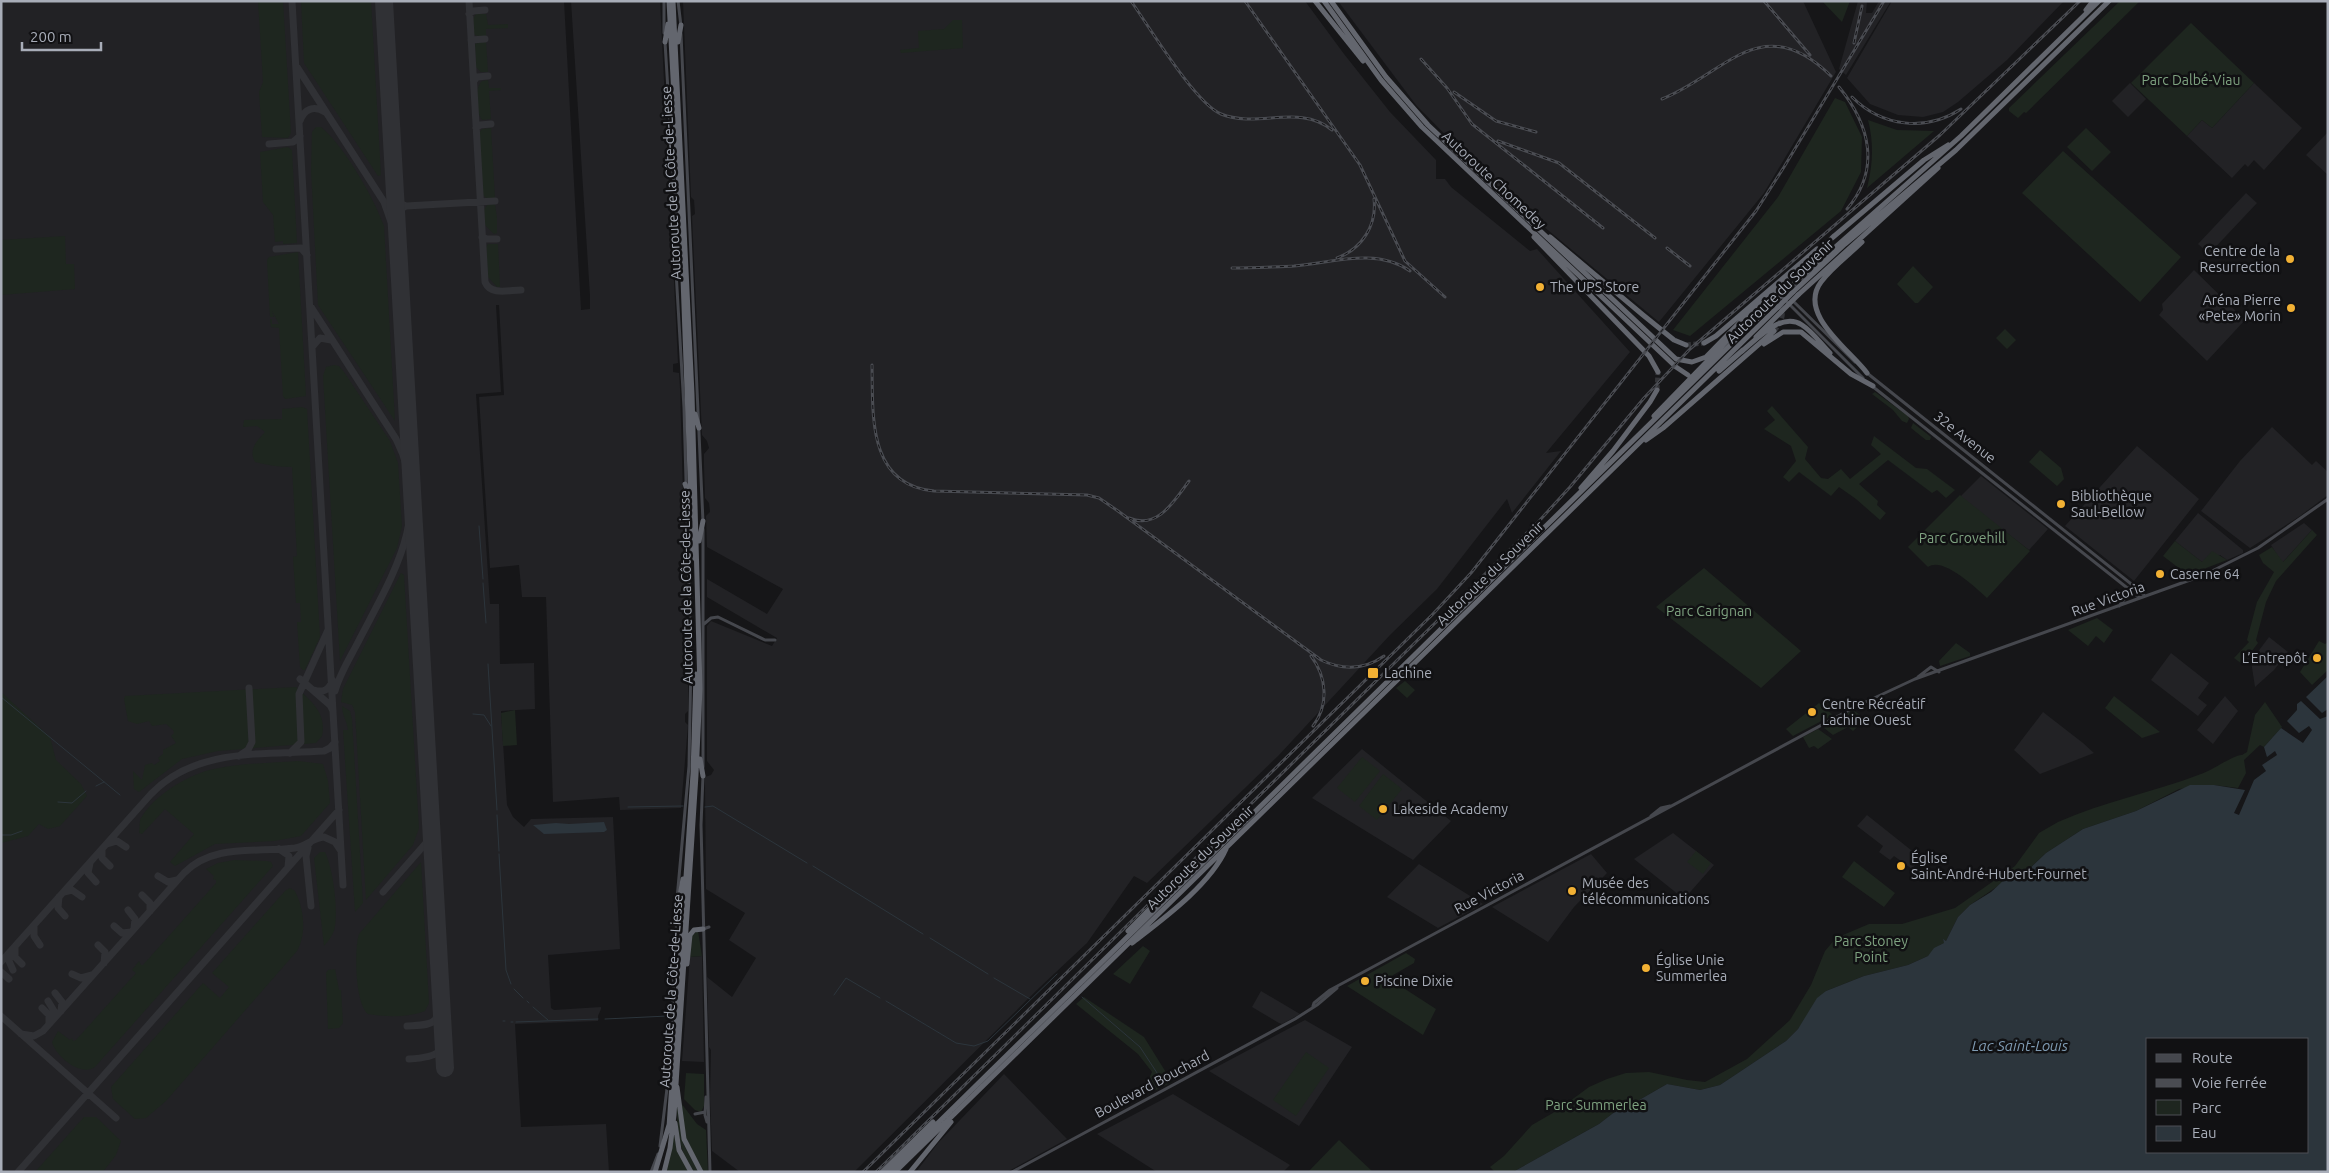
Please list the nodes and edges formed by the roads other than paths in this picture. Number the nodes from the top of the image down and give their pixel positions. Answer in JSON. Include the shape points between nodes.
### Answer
{"nodes":[{"id":1,"x":664,"y":1,"type":"edge"},
{"id":2,"x":669,"y":1,"type":"edge"},
{"id":3,"x":673,"y":1,"type":"edge"},
{"id":4,"x":678,"y":1,"type":"edge"},
{"id":5,"x":1315,"y":1,"type":"edge"},
{"id":6,"x":1324,"y":1,"type":"edge"},
{"id":7,"x":1331,"y":1,"type":"edge"},
{"id":8,"x":2093,"y":1,"type":"edge"},
{"id":9,"x":2099,"y":1,"type":"edge"},
{"id":10,"x":2109,"y":1,"type":"edge"},
{"id":11,"x":670,"y":13,"type":"junction"},
{"id":12,"x":681,"y":24,"type":"junction"},
{"id":13,"x":2072,"y":28,"type":"junction"},
{"id":14,"x":665,"y":42,"type":"junction"},
{"id":15,"x":676,"y":60,"type":"junction"},
{"id":16,"x":1387,"y":88,"type":"junction"},
{"id":17,"x":1961,"y":136,"type":"junction"},
{"id":18,"x":1956,"y":150,"type":"junction"},
{"id":19,"x":1506,"y":199,"type":"junction"},
{"id":20,"x":1500,"y":201,"type":"junction"},
{"id":21,"x":1883,"y":220,"type":"junction"},
{"id":22,"x":1834,"y":236,"type":"junction"},
{"id":23,"x":676,"y":246,"type":"junction"},
{"id":24,"x":684,"y":286,"type":"junction"},
{"id":25,"x":1775,"y":292,"type":"junction"},
{"id":26,"x":1793,"y":292,"type":"junction"},
{"id":27,"x":1764,"y":301,"type":"junction"},
{"id":28,"x":1778,"y":307,"type":"junction"},
{"id":29,"x":1774,"y":331,"type":"tunnel mouth"},
{"id":30,"x":1704,"y":343,"type":"tunnel mouth"},
{"id":31,"x":1686,"y":345,"type":"tunnel mouth"},
{"id":32,"x":1753,"y":351,"type":"junction"},
{"id":33,"x":1741,"y":352,"type":"junction"},
{"id":34,"x":689,"y":361,"type":"junction"},
{"id":35,"x":1719,"y":371,"type":"dead end"},
{"id":36,"x":1848,"y":371,"type":"junction"},
{"id":37,"x":1658,"y":372,"type":"tunnel mouth"},
{"id":38,"x":1868,"y":373,"type":"junction"},
{"id":39,"x":689,"y":374,"type":"junction"},
{"id":40,"x":1688,"y":375,"type":"dead end"},
{"id":41,"x":1873,"y":386,"type":"junction"},
{"id":42,"x":1657,"y":390,"type":"tunnel mouth"},
{"id":43,"x":692,"y":394,"type":"junction"},
{"id":44,"x":700,"y":428,"type":"junction"},
{"id":45,"x":1631,"y":443,"type":"junction"},
{"id":46,"x":1633,"y":449,"type":"junction"},
{"id":47,"x":685,"y":484,"type":"junction"},
{"id":48,"x":2328,"y":499,"type":"edge"},
{"id":49,"x":1569,"y":503,"type":"junction"},
{"id":50,"x":692,"y":513,"type":"junction"},
{"id":51,"x":703,"y":521,"type":"junction"},
{"id":52,"x":697,"y":554,"type":"junction"},
{"id":53,"x":2128,"y":588,"type":"junction"},
{"id":54,"x":2145,"y":596,"type":"junction"},
{"id":55,"x":696,"y":597,"type":"junction"},
{"id":56,"x":2140,"y":598,"type":"junction"},
{"id":57,"x":2118,"y":607,"type":"junction"},
{"id":58,"x":696,"y":609,"type":"junction"},
{"id":59,"x":703,"y":625,"type":"junction"},
{"id":60,"x":775,"y":640,"type":"dead end"},
{"id":61,"x":1932,"y":668,"type":"junction"},
{"id":62,"x":1939,"y":672,"type":"junction"},
{"id":63,"x":1926,"y":676,"type":"junction"},
{"id":64,"x":1915,"y":679,"type":"junction"},
{"id":65,"x":698,"y":740,"type":"junction"},
{"id":66,"x":703,"y":776,"type":"junction"},
{"id":67,"x":1231,"y":834,"type":"junction"},
{"id":68,"x":688,"y":846,"type":"junction"},
{"id":69,"x":1227,"y":846,"type":"junction"},
{"id":70,"x":1181,"y":887,"type":"junction"},
{"id":71,"x":1175,"y":893,"type":"junction"},
{"id":72,"x":677,"y":913,"type":"junction"},
{"id":73,"x":705,"y":927,"type":"junction"},
{"id":74,"x":1111,"y":952,"type":"junction"},
{"id":75,"x":1118,"y":954,"type":"junction"},
{"id":76,"x":683,"y":986,"type":"junction"},
{"id":77,"x":1302,"y":1016,"type":"joint"},
{"id":78,"x":676,"y":1084,"type":"junction"},
{"id":79,"x":707,"y":1088,"type":"junction"},
{"id":80,"x":963,"y":1098,"type":"junction"},
{"id":81,"x":964,"y":1106,"type":"junction"},
{"id":82,"x":705,"y":1112,"type":"junction"},
{"id":83,"x":695,"y":1114,"type":"dead end"},
{"id":84,"x":674,"y":1115,"type":"junction"},
{"id":85,"x":669,"y":1122,"type":"junction"},
{"id":86,"x":709,"y":1126,"type":"junction"},
{"id":87,"x":651,"y":1172,"type":"edge"},
{"id":88,"x":655,"y":1172,"type":"edge"},
{"id":89,"x":662,"y":1172,"type":"edge"},
{"id":90,"x":691,"y":1172,"type":"edge"},
{"id":91,"x":701,"y":1172,"type":"edge"},
{"id":92,"x":710,"y":1172,"type":"edge"},
{"id":93,"x":882,"y":1172,"type":"edge"},
{"id":94,"x":888,"y":1172,"type":"edge"},
{"id":95,"x":895,"y":1172,"type":"edge"},
{"id":96,"x":910,"y":1172,"type":"edge"},
{"id":97,"x":1012,"y":1172,"type":"edge"}],
"edges":[{"from":1,"to":14,"type":"main road"},
{"from":2,"to":11,"type":"highway","name":"Autoroute de la Côte-de-Liesse"},
{"from":3,"to":15,"type":"highway","name":"Autoroute de la Côte-de-Liesse"},
{"from":4,"to":12,"type":"main road"},
{"from":5,"to":16,"type":"highway"},
{"from":6,"to":16,"type":"highway","name":"Autoroute Chomedey"},
{"from":7,"to":19,"type":"highway","name":"Autoroute Chomedey","via":[[1371,58],[1409,104]]},
{"from":8,"to":13,"type":"highway"},
{"from":9,"to":13,"type":"highway","name":"Autoroute du Souvenir"},
{"from":10,"to":18,"type":"highway","name":"Autoroute du Souvenir"},
{"from":11,"to":14,"type":"highway"},
{"from":11,"to":24,"type":"highway","name":"Autoroute de la Côte-de-Liesse"},
{"from":12,"to":15,"type":"highway"},
{"from":12,"to":34,"type":"main road"},
{"from":13,"to":17,"type":"highway","name":"Autoroute du Souvenir"},
{"from":14,"to":23,"type":"main road"},
{"from":15,"to":34,"type":"highway","name":"Autoroute de la Côte-de-Liesse"},
{"from":16,"to":20,"type":"highway","name":"Autoroute Chomedey","via":[[1437,143]]},
{"from":17,"to":22,"type":"highway","via":[[1924,160]]},
{"from":17,"to":26,"type":"highway","name":"Autoroute du Souvenir"},
{"from":18,"to":21,"type":"highway"},
{"from":18,"to":26,"type":"highway","name":"Autoroute du Souvenir"},
{"from":19,"to":27,"type":"highway","name":"Autoroute Chomedey","via":[[1667,352],[1684,362],[1703,359]]},
{"from":19,"to":31,"type":"highway","via":[[1622,299],[1670,337]]},
{"from":20,"to":37,"type":"highway","via":[[1649,356]]},
{"from":20,"to":40,"type":"highway","name":"Autoroute Chomedey"},
{"from":21,"to":26,"type":"highway"},
{"from":21,"to":38,"type":"highway","via":[[1823,280],[1814,298],[1815,310],[1821,321]]},
{"from":22,"to":25,"type":"highway"},
{"from":22,"to":30,"type":"highway"},
{"from":23,"to":24,"type":"highway"},
{"from":23,"to":34,"type":"main road"},
{"from":24,"to":34,"type":"highway","name":"Autoroute de la Côte-de-Liesse"},
{"from":25,"to":27,"type":"highway"},
{"from":25,"to":38,"type":"main road","name":"32e Avenue"},
{"from":25,"to":41,"type":"main road","name":"32e Avenue"},
{"from":26,"to":28,"type":"highway","name":"Autoroute du Souvenir","bridge":true},
{"from":27,"to":45,"type":"highway","via":[[1668,399]]},
{"from":28,"to":33,"type":"highway"},
{"from":28,"to":45,"type":"highway","name":"Autoroute du Souvenir"},
{"from":28,"to":46,"type":"highway","name":"Autoroute du Souvenir"},
{"from":29,"to":32,"type":"highway"},
{"from":32,"to":36,"type":"highway","via":[[1781,333],[1797,331],[1809,336]]},
{"from":32,"to":46,"type":"highway","via":[[1663,428]]},
{"from":33,"to":35,"type":"highway"},
{"from":33,"to":36,"type":"highway","via":[[1777,324],[1793,321],[1806,328]]},
{"from":34,"to":39,"type":"highway","name":"Autoroute de la Côte-de-Liesse"},
{"from":34,"to":39,"type":"main road"},
{"from":36,"to":41,"type":"highway"},
{"from":38,"to":54,"type":"main road","name":"32e Avenue"},
{"from":39,"to":43,"type":"highway","name":"Autoroute de la Côte-de-Liesse"},
{"from":39,"to":44,"type":"main road"},
{"from":39,"to":47,"type":"main road"},
{"from":39,"to":50,"type":"highway","name":"Autoroute de la Côte-de-Liesse"},
{"from":41,"to":53,"type":"main road","name":"32e Avenue"},
{"from":42,"to":49,"type":"highway","via":[[1613,451]]},
{"from":43,"to":44,"type":"highway"},
{"from":43,"to":52,"type":"highway","name":"Autoroute de la Côte-de-Liesse"},
{"from":44,"to":51,"type":"main road"},
{"from":45,"to":49,"type":"highway","name":"Autoroute du Souvenir"},
{"from":46,"to":69,"type":"highway","name":"Autoroute du Souvenir"},
{"from":47,"to":50,"type":"highway"},
{"from":47,"to":55,"type":"main road"},
{"from":48,"to":54,"type":"main road","name":"Rue Victoria","via":[[2241,558]]},
{"from":49,"to":67,"type":"highway","name":"Autoroute du Souvenir"},
{"from":50,"to":55,"type":"highway","name":"Autoroute de la Côte-de-Liesse"},
{"from":51,"to":52,"type":"highway"},
{"from":51,"to":55,"type":"main road"},
{"from":52,"to":55,"type":"highway","name":"Autoroute de la Côte-de-Liesse"},
{"from":53,"to":56,"type":"main road","name":"32e Avenue"},
{"from":53,"to":57,"type":"main road","via":[[2129,593]]},
{"from":54,"to":56,"type":"main road","name":"Rue Victoria"},
{"from":55,"to":58,"type":"highway","name":"Autoroute de la Côte-de-Liesse"},
{"from":56,"to":57,"type":"main road","name":"Rue Victoria"},
{"from":57,"to":62,"type":"main road","name":"Rue Victoria"},
{"from":58,"to":59,"type":"main road"},
{"from":58,"to":65,"type":"highway","name":"Autoroute de la Côte-de-Liesse"},
{"from":58,"to":68,"type":"highway","name":"Autoroute de la Côte-de-Liesse","via":[[696,715]]},
{"from":58,"to":72,"type":"main road"},
{"from":59,"to":60,"type":"main road","via":[[718,617],[765,640]]},
{"from":59,"to":66,"type":"main road"},
{"from":61,"to":62,"type":"main road"},
{"from":61,"to":63,"type":"main road"},
{"from":61,"to":64,"type":"main road","name":"Rue Victoria"},
{"from":62,"to":63,"type":"main road","name":"Rue Victoria"},
{"from":63,"to":64,"type":"main road","name":"Rue Victoria"},
{"from":64,"to":77,"type":"main road","name":"Rue Victoria","via":[[1854,707],[1661,808],[1650,817],[1339,986]]},
{"from":65,"to":66,"type":"highway"},
{"from":65,"to":76,"type":"highway","name":"Autoroute de la Côte-de-Liesse"},
{"from":66,"to":73,"type":"main road","via":[[700,825]]},
{"from":67,"to":70,"type":"highway","name":"Autoroute du Souvenir"},
{"from":67,"to":74,"type":"highway","via":[[1211,848],[1135,922]]},
{"from":68,"to":72,"type":"highway"},
{"from":68,"to":85,"type":"highway","name":"Autoroute de la Côte-de-Liesse"},
{"from":69,"to":70,"type":"highway","name":"Autoroute du Souvenir"},
{"from":69,"to":75,"type":"highway","via":[[1222,857],[1188,896]]},
{"from":70,"to":71,"type":"highway","name":"Autoroute du Souvenir"},
{"from":71,"to":74,"type":"highway","name":"Autoroute du Souvenir"},
{"from":71,"to":75,"type":"highway","name":"Autoroute du Souvenir"},
{"from":72,"to":87,"type":"main road","via":[[666,1114]]},
{"from":73,"to":76,"type":"highway","via":[[690,933]]},
{"from":73,"to":79,"type":"main road"},
{"from":74,"to":80,"type":"highway","name":"Autoroute du Souvenir"},
{"from":75,"to":81,"type":"highway","name":"Autoroute du Souvenir"},
{"from":76,"to":78,"type":"highway","name":"Autoroute de la Côte-de-Liesse"},
{"from":77,"to":97,"type":"main road","name":"Boulevard Bouchard"},
{"from":78,"to":84,"type":"highway","name":"Autoroute de la Côte-de-Liesse"},
{"from":78,"to":91,"type":"highway","via":[[680,1093],[684,1139]]},
{"from":79,"to":82,"type":"main road"},
{"from":79,"to":86,"type":"main road"},
{"from":80,"to":93,"type":"highway","via":[[921,1132]]},
{"from":80,"to":94,"type":"highway","name":"Autoroute du Souvenir"},
{"from":81,"to":95,"type":"highway","name":"Autoroute du Souvenir"},
{"from":81,"to":96,"type":"highway"},
{"from":82,"to":83,"type":"main road"},
{"from":82,"to":86,"type":"main road"},
{"from":84,"to":89,"type":"highway","name":"Autoroute de la Côte-de-Liesse","via":[[670,1148]]},
{"from":84,"to":90,"type":"highway","via":[[679,1150]]},
{"from":85,"to":88,"type":"highway"},
{"from":85,"to":89,"type":"highway","name":"Autoroute de la Côte-de-Liesse"},
{"from":86,"to":92,"type":"main road"}]}
